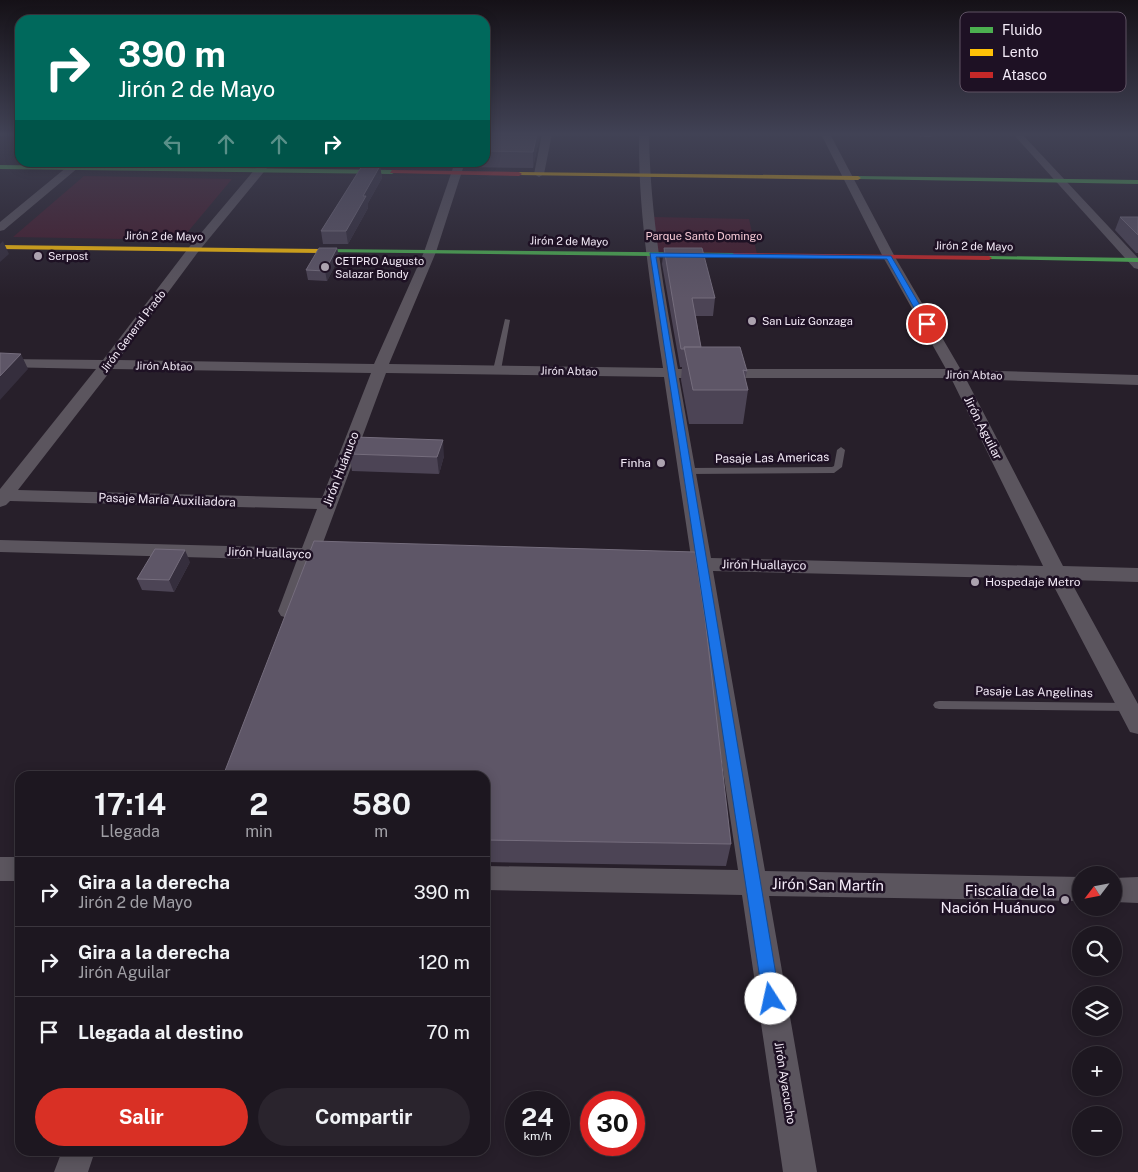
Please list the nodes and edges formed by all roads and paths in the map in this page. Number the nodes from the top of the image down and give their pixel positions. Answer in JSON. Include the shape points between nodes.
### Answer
{"nodes":[{"id":1,"x":48,"y":189,"type":"edge"},
{"id":2,"x":245,"y":189,"type":"edge"},
{"id":3,"x":451,"y":189,"type":"edge"},
{"id":4,"x":645,"y":189,"type":"edge"},
{"id":5,"x":854,"y":189,"type":"edge"},
{"id":6,"x":1068,"y":189,"type":"edge"},
{"id":7,"x":0,"y":228,"type":"edge"},
{"id":8,"x":0,"y":247,"type":"edge"},
{"id":9,"x":194,"y":249,"type":"junction"},
{"id":10,"x":430,"y":252,"type":"junction"},
{"id":11,"x":652,"y":255,"type":"junction"},
{"id":12,"x":889,"y":257,"type":"junction"},
{"id":13,"x":1136,"y":262,"type":"edge"},
{"id":14,"x":507,"y":320,"type":"dead end"},
{"id":15,"x":0,"y":363,"type":"edge"},
{"id":16,"x":107,"y":365,"type":"junction"},
{"id":17,"x":380,"y":368,"type":"junction"},
{"id":18,"x":497,"y":370,"type":"junction"},
{"id":19,"x":671,"y":373,"type":"junction"},
{"id":20,"x":956,"y":374,"type":"junction"},
{"id":21,"x":1138,"y":380,"type":"edge"},
{"id":22,"x":841,"y":450,"type":"dead end"},
{"id":23,"x":688,"y":471,"type":"junction"},
{"id":24,"x":3,"y":498,"type":"edge"},
{"id":25,"x":328,"y":504,"type":"junction"},
{"id":26,"x":0,"y":546,"type":"edge"},
{"id":27,"x":308,"y":554,"type":"junction"},
{"id":28,"x":358,"y":556,"type":"edge"},
{"id":29,"x":652,"y":562,"type":"edge"},
{"id":30,"x":700,"y":564,"type":"junction"},
{"id":31,"x":1056,"y":572,"type":"junction"},
{"id":32,"x":1138,"y":574,"type":"edge"},
{"id":33,"x":281,"y":628,"type":"edge"},
{"id":34,"x":939,"y":705,"type":"dead end"},
{"id":35,"x":1128,"y":707,"type":"junction"},
{"id":36,"x":1138,"y":725,"type":"edge"},
{"id":37,"x":0,"y":869,"type":"edge"},
{"id":38,"x":15,"y":869,"type":"edge"},
{"id":39,"x":490,"y":878,"type":"edge"},
{"id":40,"x":752,"y":883,"type":"junction"},
{"id":41,"x":1072,"y":889,"type":"edge"},
{"id":42,"x":1122,"y":890,"type":"edge"},
{"id":43,"x":1138,"y":890,"type":"edge"},
{"id":44,"x":78,"y":1156,"type":"edge"},
{"id":45,"x":71,"y":1172,"type":"edge"},
{"id":46,"x":800,"y":1172,"type":"edge"}],
"edges":[{"from":1,"to":7,"type":"street"},
{"from":2,"to":9,"type":"street","name":"Jirón General Prado"},
{"from":3,"to":10,"type":"street","name":"Jirón Huánuco"},
{"from":4,"to":11,"type":"street","name":"Jirón Ayacucho"},
{"from":5,"to":12,"type":"street","name":"Jirón Aguilar"},
{"from":6,"to":13,"type":"street"},
{"from":8,"to":9,"type":"street","name":"Jirón 2 de Mayo"},
{"from":9,"to":10,"type":"street","name":"Jirón 2 de Mayo"},
{"from":9,"to":16,"type":"street","name":"Jirón General Prado"},
{"from":10,"to":11,"type":"street","name":"Jirón 2 de Mayo"},
{"from":10,"to":17,"type":"street","name":"Jirón Huánuco"},
{"from":11,"to":12,"type":"street","name":"Jirón 2 de Mayo"},
{"from":11,"to":19,"type":"street","name":"Jirón Ayacucho"},
{"from":12,"to":13,"type":"street","name":"Jirón 2 de Mayo"},
{"from":12,"to":20,"type":"street","name":"Jirón Aguilar"},
{"from":14,"to":18,"type":"lane"},
{"from":15,"to":16,"type":"street","name":"Jirón Abtao"},
{"from":16,"to":17,"type":"street","name":"Jirón Abtao"},
{"from":16,"to":24,"type":"street","name":"Jirón General Prado"},
{"from":17,"to":18,"type":"street","name":"Jirón Abtao"},
{"from":17,"to":25,"type":"street","name":"Jirón Huánuco"},
{"from":18,"to":19,"type":"street","name":"Jirón Abtao"},
{"from":19,"to":20,"type":"street","name":"Jirón Abtao"},
{"from":19,"to":23,"type":"street","name":"Jirón Ayacucho"},
{"from":20,"to":21,"type":"street","name":"Jirón Abtao"},
{"from":20,"to":31,"type":"street","name":"Jirón Aguilar"},
{"from":22,"to":23,"type":"lane","name":"Pasaje Las Americas","via":[[838,467],[834,470]]},
{"from":23,"to":30,"type":"street","name":"Jirón Ayacucho"},
{"from":24,"to":25,"type":"street","name":"Pasaje María Auxiliadora"},
{"from":25,"to":27,"type":"street","name":"Jirón Huánuco"},
{"from":26,"to":27,"type":"street","name":"Jirón Huallayco"},
{"from":27,"to":28,"type":"street","name":"Jirón Huallayco"},
{"from":27,"to":33,"type":"street","name":"Jirón Huánuco"},
{"from":29,"to":30,"type":"street","name":"Jirón Huallayco"},
{"from":30,"to":31,"type":"street","name":"Jirón Huallayco"},
{"from":30,"to":40,"type":"street","name":"Jirón Ayacucho"},
{"from":31,"to":32,"type":"street","name":"Jirón Huallayco"},
{"from":31,"to":35,"type":"street","name":"Jirón Aguilar"},
{"from":34,"to":35,"type":"lane","name":"Pasaje Las Angelinas"},
{"from":35,"to":36,"type":"street","name":"Jirón Aguilar"},
{"from":37,"to":38,"type":"street"},
{"from":39,"to":40,"type":"street","name":"Jirón San Martín"},
{"from":40,"to":41,"type":"street","name":"Jirón San Martín"},
{"from":40,"to":46,"type":"street","name":"Jirón Ayacucho"},
{"from":42,"to":43,"type":"street"},
{"from":44,"to":45,"type":"street"}]}
